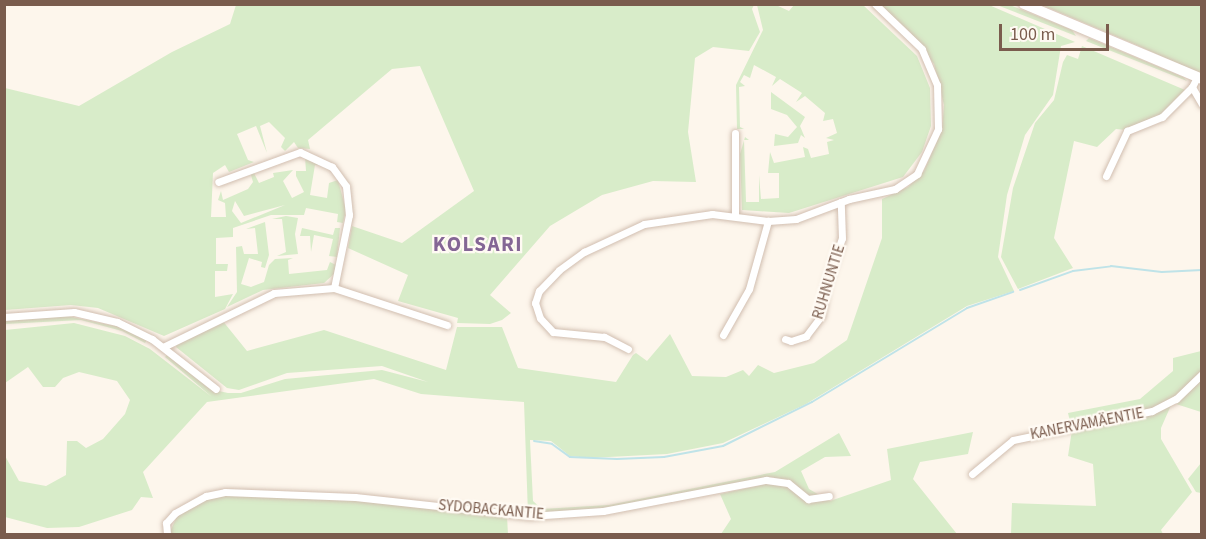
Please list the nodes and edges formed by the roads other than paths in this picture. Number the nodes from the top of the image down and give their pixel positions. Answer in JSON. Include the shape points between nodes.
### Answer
{"nodes":[{"id":1,"x":875,"y":4,"type":"edge"},
{"id":2,"x":1024,"y":4,"type":"edge"},
{"id":3,"x":1197,"y":81,"type":"edge"},
{"id":4,"x":1202,"y":104,"type":"edge"},
{"id":5,"x":735,"y":133,"type":"dead end"},
{"id":6,"x":1106,"y":176,"type":"dead end"},
{"id":7,"x":218,"y":182,"type":"dead end"},
{"id":8,"x":842,"y":202,"type":"junction"},
{"id":9,"x":735,"y":216,"type":"junction"},
{"id":10,"x":768,"y":221,"type":"junction"},
{"id":11,"x":334,"y":288,"type":"junction"},
{"id":12,"x":4,"y":317,"type":"edge"},
{"id":13,"x":447,"y":326,"type":"dead end"},
{"id":14,"x":723,"y":335,"type":"dead end"},
{"id":15,"x":785,"y":339,"type":"dead end"},
{"id":16,"x":163,"y":347,"type":"junction"},
{"id":17,"x":628,"y":349,"type":"dead end"},
{"id":18,"x":1202,"y":374,"type":"edge"},
{"id":19,"x":216,"y":389,"type":"dead end"},
{"id":20,"x":972,"y":474,"type":"dead end"},
{"id":21,"x":829,"y":496,"type":"dead end"},
{"id":22,"x":167,"y":534,"type":"edge"}],
"edges":[{"from":1,"to":8,"type":"street","via":[[927,57],[939,94],[938,129],[924,163],[909,182]]},
{"from":2,"to":3,"type":"main road"},
{"from":3,"to":4,"type":"street"},
{"from":3,"to":6,"type":"street","via":[[1158,120],[1127,131]]},
{"from":5,"to":9,"type":"street"},
{"from":7,"to":11,"type":"street","via":[[300,152],[332,167],[346,186],[349,215]]},
{"from":8,"to":10,"type":"street","via":[[806,217]]},
{"from":8,"to":15,"type":"street","name":"RUHNUNTIE","via":[[842,238],[827,282],[821,316],[801,339]]},
{"from":9,"to":10,"type":"street"},
{"from":9,"to":17,"type":"street","via":[[668,218],[622,232],[559,270],[539,291],[535,303],[540,318],[553,332],[604,338]]},
{"from":10,"to":14,"type":"street","via":[[756,272]]},
{"from":11,"to":13,"type":"street"},
{"from":11,"to":16,"type":"street","via":[[274,293]]},
{"from":12,"to":16,"type":"street","via":[[74,312],[102,317]]},
{"from":16,"to":19,"type":"street"},
{"from":18,"to":20,"type":"street","name":"KANERVAMÄENTIE","via":[[1176,399],[1152,411],[1013,440]]},
{"from":21,"to":22,"type":"street","name":"SYDOBACKANTIE","via":[[808,499],[788,483],[766,480],[603,511],[530,516],[355,497],[225,492],[206,496],[175,513],[166,523]]}]}
